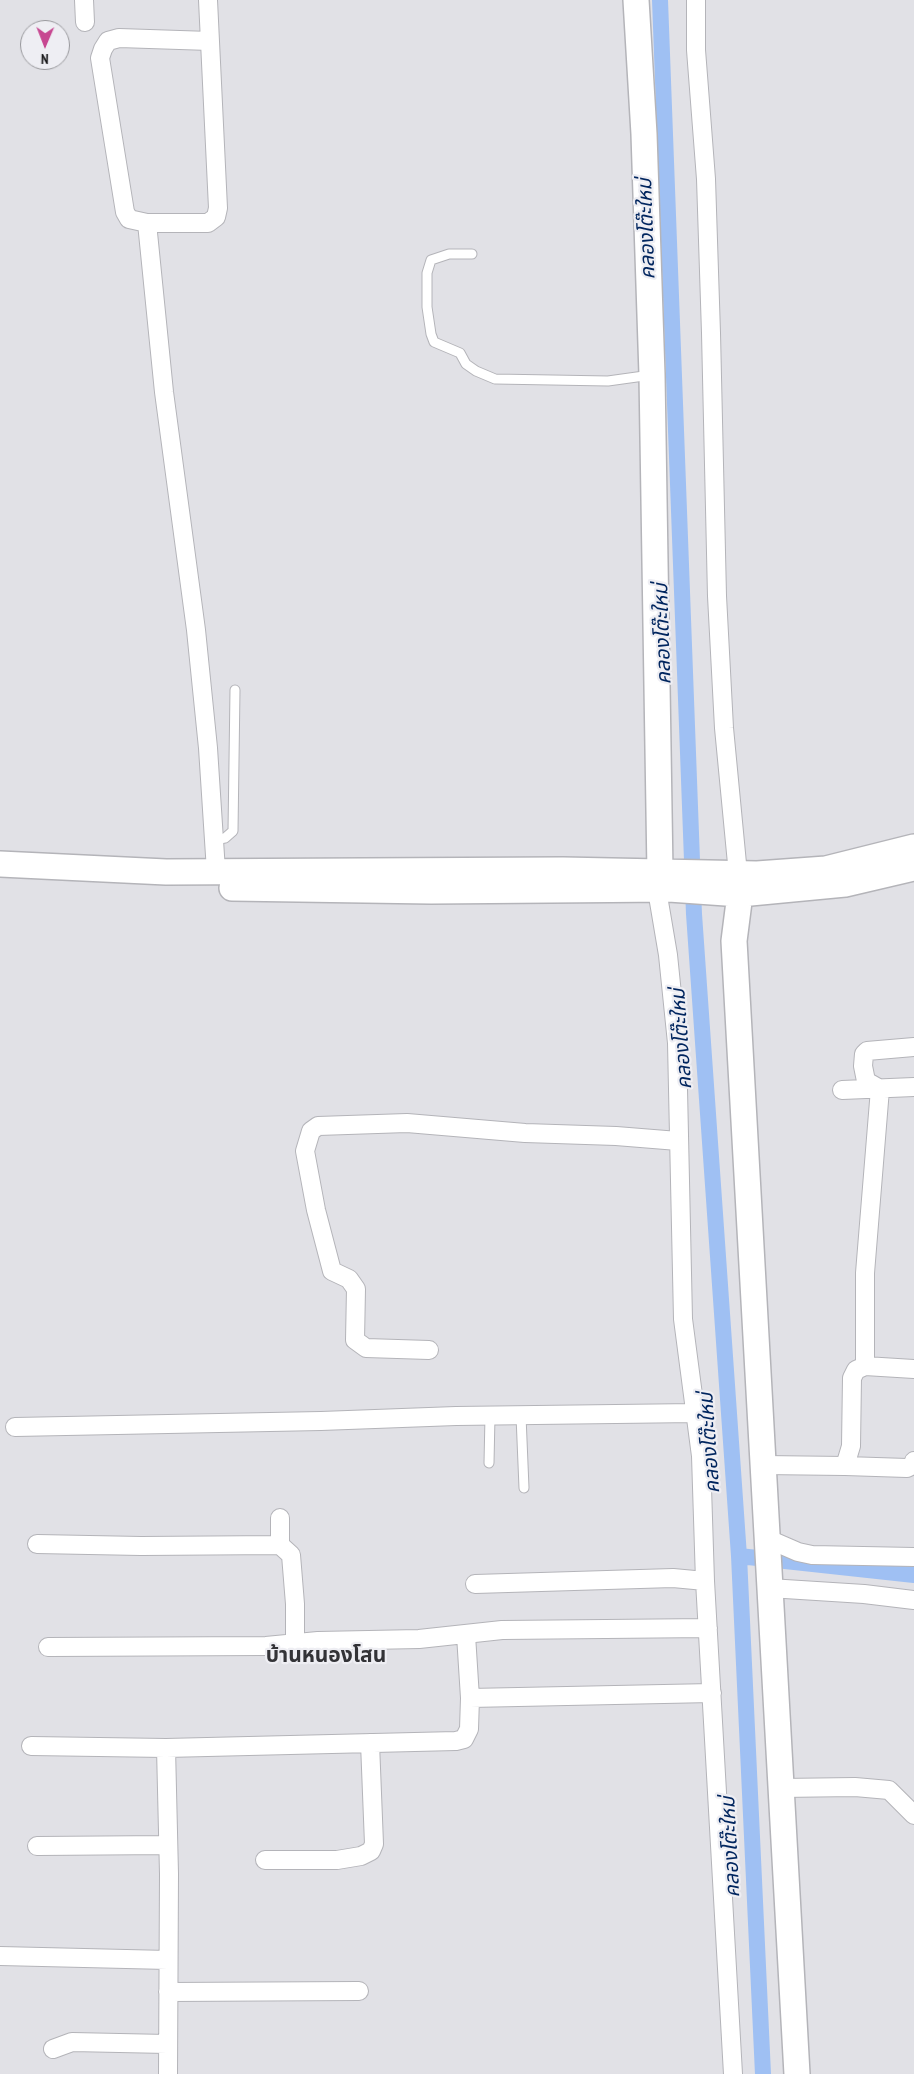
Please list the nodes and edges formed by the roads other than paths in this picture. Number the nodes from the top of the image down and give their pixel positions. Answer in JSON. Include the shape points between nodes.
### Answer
{"nodes":[{"id":1,"x":84,"y":0,"type":"edge"},
{"id":2,"x":208,"y":0,"type":"edge"},
{"id":3,"x":636,"y":0,"type":"edge"},
{"id":4,"x":696,"y":0,"type":"edge"},
{"id":5,"x":85,"y":22,"type":"dead end"},
{"id":6,"x":210,"y":40,"type":"junction"},
{"id":7,"x":147,"y":223,"type":"junction"},
{"id":8,"x":472,"y":254,"type":"dead end"},
{"id":9,"x":652,"y":374,"type":"junction"},
{"id":10,"x":235,"y":690,"type":"dead end"},
{"id":11,"x":214,"y":840,"type":"junction"},
{"id":12,"x":914,"y":847,"type":"edge"},
{"id":13,"x":0,"y":864,"type":"edge"},
{"id":14,"x":914,"y":868,"type":"edge"},
{"id":15,"x":216,"y":871,"type":"junction"},
{"id":16,"x":0,"y":881,"type":"edge"},
{"id":17,"x":662,"y":881,"type":"junction"},
{"id":18,"x":733,"y":883,"type":"junction"},
{"id":19,"x":914,"y":1047,"type":"edge"},
{"id":20,"x":914,"y":1087,"type":"edge"},
{"id":21,"x":880,"y":1089,"type":"junction"},
{"id":22,"x":842,"y":1090,"type":"dead end"},
{"id":23,"x":678,"y":1141,"type":"junction"},
{"id":24,"x":429,"y":1350,"type":"dead end"},
{"id":25,"x":865,"y":1366,"type":"junction"},
{"id":26,"x":914,"y":1369,"type":"edge"},
{"id":27,"x":695,"y":1413,"type":"junction"},
{"id":28,"x":490,"y":1416,"type":"junction"},
{"id":29,"x":521,"y":1416,"type":"junction"},
{"id":30,"x":15,"y":1427,"type":"dead end"},
{"id":31,"x":914,"y":1461,"type":"edge"},
{"id":32,"x":489,"y":1463,"type":"dead end"},
{"id":33,"x":763,"y":1465,"type":"junction"},
{"id":34,"x":845,"y":1466,"type":"junction"},
{"id":35,"x":524,"y":1488,"type":"dead end"},
{"id":36,"x":280,"y":1518,"type":"dead end"},
{"id":37,"x":37,"y":1544,"type":"dead end"},
{"id":38,"x":280,"y":1545,"type":"junction"},
{"id":39,"x":768,"y":1545,"type":"junction"},
{"id":40,"x":914,"y":1557,"type":"edge"},
{"id":41,"x":705,"y":1581,"type":"junction"},
{"id":42,"x":475,"y":1584,"type":"dead end"},
{"id":43,"x":769,"y":1584,"type":"junction"},
{"id":44,"x":914,"y":1600,"type":"edge"},
{"id":45,"x":708,"y":1628,"type":"junction"},
{"id":46,"x":466,"y":1635,"type":"junction"},
{"id":47,"x":295,"y":1643,"type":"junction"},
{"id":48,"x":48,"y":1647,"type":"dead end"},
{"id":49,"x":712,"y":1692,"type":"junction"},
{"id":50,"x":470,"y":1698,"type":"junction"},
{"id":51,"x":370,"y":1743,"type":"junction"},
{"id":52,"x":31,"y":1746,"type":"dead end"},
{"id":53,"x":166,"y":1748,"type":"junction"},
{"id":54,"x":781,"y":1788,"type":"junction"},
{"id":55,"x":914,"y":1815,"type":"edge"},
{"id":56,"x":168,"y":1845,"type":"junction"},
{"id":57,"x":37,"y":1846,"type":"dead end"},
{"id":58,"x":265,"y":1860,"type":"dead end"},
{"id":59,"x":0,"y":1956,"type":"edge"},
{"id":60,"x":168,"y":1960,"type":"junction"},
{"id":61,"x":359,"y":1991,"type":"dead end"},
{"id":62,"x":168,"y":1992,"type":"junction"},
{"id":63,"x":167,"y":2044,"type":"junction"},
{"id":64,"x":54,"y":2049,"type":"dead end"},
{"id":65,"x":168,"y":2074,"type":"edge"},
{"id":66,"x":733,"y":2074,"type":"edge"},
{"id":67,"x":797,"y":2074,"type":"edge"}],
"edges":[{"from":1,"to":5,"type":"street"},
{"from":2,"to":6,"type":"street"},
{"from":3,"to":9,"type":"street"},
{"from":4,"to":18,"type":"street","via":[[696,50],[706,179],[717,596]]},
{"from":6,"to":7,"type":"street","via":[[216,217],[208,222]]},
{"from":6,"to":7,"type":"street","via":[[118,38],[108,41],[103,49],[100,58],[125,212],[129,219]]},
{"from":7,"to":11,"type":"street","via":[[164,392],[196,630]]},
{"from":8,"to":9,"type":"lane","via":[[449,254],[431,260],[427,273],[427,307],[434,342],[460,353],[466,364],[476,371],[495,379],[608,381]]},
{"from":9,"to":17,"type":"street"},
{"from":10,"to":11,"type":"lane","via":[[234,831],[225,838]]},
{"from":11,"to":15,"type":"street"},
{"from":12,"to":18,"type":"street","via":[[826,869]]},
{"from":13,"to":15,"type":"street","via":[[166,872]]},
{"from":14,"to":18,"type":"street","via":[[845,884]]},
{"from":15,"to":17,"type":"street","via":[[563,870]]},
{"from":16,"to":17,"type":"street","via":[[432,891]]},
{"from":17,"to":18,"type":"street"},
{"from":17,"to":23,"type":"street","via":[[677,1044]]},
{"from":18,"to":33,"type":"street"},
{"from":19,"to":21,"type":"street","via":[[867,1051],[864,1054],[866,1081]]},
{"from":20,"to":21,"type":"street"},
{"from":21,"to":22,"type":"street"},
{"from":21,"to":25,"type":"street","via":[[865,1272]]},
{"from":23,"to":24,"type":"street","via":[[407,1124],[318,1126],[311,1131],[305,1151],[332,1271],[349,1279],[356,1289],[355,1340],[366,1348]]},
{"from":23,"to":27,"type":"street","via":[[683,1319]]},
{"from":25,"to":26,"type":"street"},
{"from":25,"to":34,"type":"street","via":[[856,1370],[852,1378],[851,1446]]},
{"from":27,"to":29,"type":"street"},
{"from":27,"to":41,"type":"street"},
{"from":28,"to":29,"type":"street"},
{"from":28,"to":30,"type":"street"},
{"from":28,"to":32,"type":"lane"},
{"from":29,"to":35,"type":"lane"},
{"from":31,"to":34,"type":"street","via":[[907,1468]]},
{"from":33,"to":34,"type":"street"},
{"from":33,"to":39,"type":"street"},
{"from":36,"to":38,"type":"street"},
{"from":37,"to":38,"type":"street"},
{"from":38,"to":47,"type":"street","via":[[291,1555]]},
{"from":39,"to":40,"type":"street","via":[[812,1555]]},
{"from":39,"to":43,"type":"street"},
{"from":41,"to":42,"type":"street","via":[[673,1578]]},
{"from":41,"to":45,"type":"street"},
{"from":43,"to":44,"type":"street"},
{"from":43,"to":54,"type":"street"},
{"from":45,"to":46,"type":"street","via":[[502,1630]]},
{"from":45,"to":49,"type":"street"},
{"from":46,"to":47,"type":"street"},
{"from":46,"to":50,"type":"street"},
{"from":47,"to":48,"type":"street","via":[[266,1646]]},
{"from":49,"to":50,"type":"street"},
{"from":49,"to":66,"type":"street"},
{"from":50,"to":51,"type":"street","via":[[468,1729],[464,1739]]},
{"from":51,"to":53,"type":"street"},
{"from":51,"to":58,"type":"street","via":[[374,1844],[370,1851],[337,1860]]},
{"from":52,"to":53,"type":"street"},
{"from":53,"to":56,"type":"street"},
{"from":54,"to":55,"type":"street","via":[[889,1790]]},
{"from":54,"to":67,"type":"street"},
{"from":56,"to":57,"type":"street"},
{"from":56,"to":60,"type":"street"},
{"from":59,"to":60,"type":"street"},
{"from":60,"to":62,"type":"street"},
{"from":61,"to":62,"type":"street"},
{"from":62,"to":63,"type":"street"},
{"from":63,"to":64,"type":"street","via":[[72,2042]]},
{"from":63,"to":65,"type":"street"}]}
